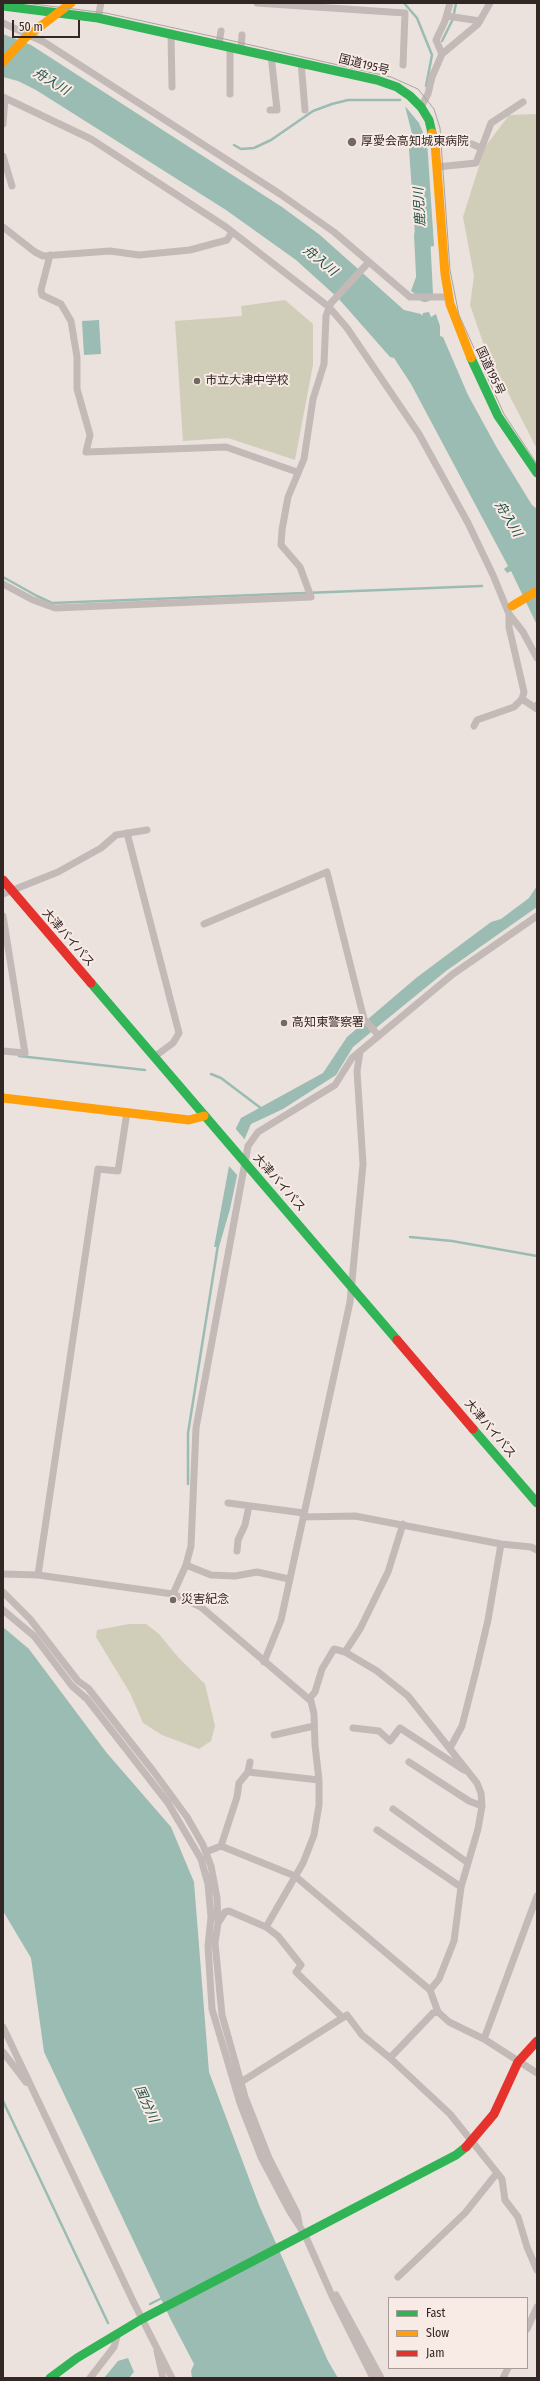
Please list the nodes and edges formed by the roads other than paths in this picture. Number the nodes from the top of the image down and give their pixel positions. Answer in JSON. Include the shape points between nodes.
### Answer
{"nodes":[{"id":1,"x":71,"y":3,"type":"edge"},
{"id":2,"x":101,"y":3,"type":"edge"},
{"id":3,"x":257,"y":3,"type":"edge"},
{"id":4,"x":379,"y":3,"type":"edge"},
{"id":5,"x":442,"y":3,"type":"edge"},
{"id":6,"x":450,"y":3,"type":"edge"},
{"id":7,"x":490,"y":3,"type":"edge"},
{"id":8,"x":3,"y":6,"type":"edge"},
{"id":9,"x":379,"y":11,"type":"junction"},
{"id":10,"x":448,"y":14,"type":"junction"},
{"id":11,"x":98,"y":18,"type":"junction"},
{"id":12,"x":480,"y":21,"type":"junction"},
{"id":13,"x":3,"y":23,"type":"edge"},
{"id":14,"x":221,"y":31,"type":"dead end"},
{"id":15,"x":171,"y":33,"type":"junction"},
{"id":16,"x":242,"y":35,"type":"dead end"},
{"id":17,"x":219,"y":44,"type":"junction"},
{"id":18,"x":230,"y":46,"type":"junction"},
{"id":19,"x":242,"y":49,"type":"junction"},
{"id":20,"x":442,"y":54,"type":"junction"},
{"id":21,"x":271,"y":56,"type":"junction"},
{"id":22,"x":3,"y":62,"type":"edge"},
{"id":23,"x":301,"y":62,"type":"junction"},
{"id":24,"x":403,"y":65,"type":"dead end"},
{"id":25,"x":172,"y":87,"type":"dead end"},
{"id":26,"x":230,"y":94,"type":"dead end"},
{"id":27,"x":4,"y":98,"type":"edge"},
{"id":28,"x":523,"y":102,"type":"dead end"},
{"id":29,"x":421,"y":107,"type":"junction"},
{"id":30,"x":270,"y":110,"type":"dead end"},
{"id":31,"x":305,"y":110,"type":"dead end"},
{"id":32,"x":3,"y":124,"type":"edge"},
{"id":33,"x":472,"y":144,"type":"dead end"},
{"id":34,"x":482,"y":148,"type":"junction"},
{"id":35,"x":3,"y":156,"type":"edge"},
{"id":36,"x":437,"y":167,"type":"junction"},
{"id":37,"x":12,"y":186,"type":"dead end"},
{"id":38,"x":3,"y":227,"type":"edge"},
{"id":39,"x":232,"y":232,"type":"junction"},
{"id":40,"x":50,"y":255,"type":"junction"},
{"id":41,"x":367,"y":264,"type":"junction"},
{"id":42,"x":449,"y":297,"type":"junction"},
{"id":43,"x":330,"y":305,"type":"junction"},
{"id":44,"x":297,"y":472,"type":"junction"},
{"id":45,"x":537,"y":473,"type":"edge"},
{"id":46,"x":3,"y":584,"type":"edge"},
{"id":47,"x":537,"y":591,"type":"edge"},
{"id":48,"x":511,"y":610,"type":"junction"},
{"id":49,"x":537,"y":658,"type":"edge"},
{"id":50,"x":522,"y":699,"type":"junction"},
{"id":51,"x":537,"y":709,"type":"edge"},
{"id":52,"x":474,"y":726,"type":"dead end"},
{"id":53,"x":147,"y":830,"type":"dead end"},
{"id":54,"x":127,"y":833,"type":"junction"},
{"id":55,"x":3,"y":880,"type":"edge"},
{"id":56,"x":12,"y":892,"type":"junction"},
{"id":57,"x":3,"y":894,"type":"edge"},
{"id":58,"x":3,"y":916,"type":"edge"},
{"id":59,"x":537,"y":916,"type":"edge"},
{"id":60,"x":204,"y":924,"type":"dead end"},
{"id":61,"x":377,"y":1034,"type":"junction"},
{"id":62,"x":3,"y":1051,"type":"edge"},
{"id":63,"x":360,"y":1052,"type":"junction"},
{"id":64,"x":154,"y":1057,"type":"junction"},
{"id":65,"x":3,"y":1098,"type":"edge"},
{"id":66,"x":127,"y":1112,"type":"junction"},
{"id":67,"x":204,"y":1116,"type":"junction"},
{"id":68,"x":245,"y":1162,"type":"junction"},
{"id":69,"x":353,"y":1287,"type":"junction"},
{"id":70,"x":228,"y":1503,"type":"dead end"},
{"id":71,"x":537,"y":1503,"type":"edge"},
{"id":72,"x":249,"y":1506,"type":"junction"},
{"id":73,"x":304,"y":1515,"type":"junction"},
{"id":74,"x":403,"y":1524,"type":"junction"},
{"id":75,"x":501,"y":1544,"type":"junction"},
{"id":76,"x":537,"y":1550,"type":"edge"},
{"id":77,"x":237,"y":1551,"type":"dead end"},
{"id":78,"x":186,"y":1565,"type":"junction"},
{"id":79,"x":3,"y":1574,"type":"edge"},
{"id":80,"x":38,"y":1575,"type":"junction"},
{"id":81,"x":289,"y":1578,"type":"junction"},
{"id":82,"x":3,"y":1592,"type":"edge"},
{"id":83,"x":173,"y":1594,"type":"junction"},
{"id":84,"x":3,"y":1610,"type":"edge"},
{"id":85,"x":345,"y":1652,"type":"junction"},
{"id":86,"x":264,"y":1662,"type":"junction"},
{"id":87,"x":309,"y":1699,"type":"junction"},
{"id":88,"x":314,"y":1726,"type":"junction"},
{"id":89,"x":353,"y":1728,"type":"dead end"},
{"id":90,"x":274,"y":1735,"type":"dead end"},
{"id":91,"x":450,"y":1748,"type":"junction"},
{"id":92,"x":250,"y":1762,"type":"dead end"},
{"id":93,"x":409,"y":1762,"type":"dead end"},
{"id":94,"x":466,"y":1771,"type":"junction"},
{"id":95,"x":248,"y":1772,"type":"junction"},
{"id":96,"x":319,"y":1780,"type":"junction"},
{"id":97,"x":482,"y":1806,"type":"junction"},
{"id":98,"x":393,"y":1809,"type":"dead end"},
{"id":99,"x":377,"y":1830,"type":"dead end"},
{"id":100,"x":221,"y":1846,"type":"junction"},
{"id":101,"x":206,"y":1852,"type":"junction"},
{"id":102,"x":468,"y":1863,"type":"junction"},
{"id":103,"x":295,"y":1876,"type":"junction"},
{"id":104,"x":461,"y":1887,"type":"junction"},
{"id":105,"x":537,"y":1896,"type":"edge"},
{"id":106,"x":218,"y":1923,"type":"junction"},
{"id":107,"x":266,"y":1927,"type":"junction"},
{"id":108,"x":430,"y":1990,"type":"junction"},
{"id":109,"x":438,"y":2012,"type":"junction"},
{"id":110,"x":342,"y":2017,"type":"junction"},
{"id":111,"x":3,"y":2027,"type":"edge"},
{"id":112,"x":484,"y":2039,"type":"junction"},
{"id":113,"x":537,"y":2041,"type":"edge"},
{"id":114,"x":3,"y":2052,"type":"edge"},
{"id":115,"x":390,"y":2058,"type":"junction"},
{"id":116,"x":518,"y":2062,"type":"junction"},
{"id":117,"x":537,"y":2072,"type":"edge"},
{"id":118,"x":241,"y":2082,"type":"junction"},
{"id":119,"x":34,"y":2093,"type":"junction"},
{"id":120,"x":242,"y":2098,"type":"junction"},
{"id":121,"x":472,"y":2142,"type":"junction"},
{"id":122,"x":497,"y":2173,"type":"junction"},
{"id":123,"x":302,"y":2237,"type":"junction"},
{"id":124,"x":537,"y":2270,"type":"edge"},
{"id":125,"x":323,"y":2274,"type":"junction"},
{"id":126,"x":398,"y":2277,"type":"dead end"},
{"id":127,"x":537,"y":2307,"type":"edge"},
{"id":128,"x":146,"y":2317,"type":"junction"},
{"id":129,"x":528,"y":2327,"type":"edge"},
{"id":130,"x":118,"y":2333,"type":"junction"},
{"id":131,"x":156,"y":2346,"type":"junction"},
{"id":132,"x":508,"y":2369,"type":"edge"},
{"id":133,"x":50,"y":2378,"type":"edge"},
{"id":134,"x":90,"y":2378,"type":"edge"},
{"id":135,"x":163,"y":2378,"type":"edge"},
{"id":136,"x":172,"y":2378,"type":"edge"},
{"id":137,"x":373,"y":2378,"type":"edge"},
{"id":138,"x":381,"y":2378,"type":"edge"},
{"id":139,"x":503,"y":2378,"type":"edge"}],
"edges":[{"from":1,"to":22,"type":"main road","via":[[25,38]]},
{"from":2,"to":11,"type":"street"},
{"from":3,"to":9,"type":"street"},
{"from":4,"to":9,"type":"street"},
{"from":5,"to":10,"type":"street"},
{"from":6,"to":10,"type":"street"},
{"from":7,"to":12,"type":"street"},
{"from":8,"to":11,"type":"main road","name":"国道195号"},
{"from":9,"to":24,"type":"street","via":[[405,14]]},
{"from":10,"to":12,"type":"street"},
{"from":10,"to":20,"type":"street","via":[[436,40]]},
{"from":11,"to":15,"type":"main road","name":"国道195号"},
{"from":12,"to":20,"type":"street"},
{"from":13,"to":41,"type":"street","via":[[44,42],[280,194],[334,232]]},
{"from":14,"to":17,"type":"street"},
{"from":15,"to":17,"type":"main road","name":"国道195号"},
{"from":15,"to":25,"type":"street"},
{"from":16,"to":19,"type":"street"},
{"from":17,"to":18,"type":"main road","name":"国道195号"},
{"from":18,"to":19,"type":"main road","name":"国道195号"},
{"from":18,"to":26,"type":"street"},
{"from":19,"to":21,"type":"main road","name":"国道195号"},
{"from":20,"to":29,"type":"street"},
{"from":21,"to":23,"type":"main road","name":"国道195号"},
{"from":21,"to":30,"type":"street","via":[[277,110]]},
{"from":23,"to":29,"type":"main road","name":"国道195号","via":[[388,83],[404,92]]},
{"from":23,"to":31,"type":"street"},
{"from":27,"to":32,"type":"street"},
{"from":27,"to":39,"type":"street","via":[[91,139]]},
{"from":28,"to":34,"type":"street","via":[[491,123]]},
{"from":29,"to":36,"type":"main road","name":"国道195号","via":[[432,131]]},
{"from":33,"to":34,"type":"street"},
{"from":34,"to":36,"type":"street","via":[[476,163]]},
{"from":35,"to":37,"type":"street"},
{"from":36,"to":42,"type":"main road","name":"国道195号"},
{"from":38,"to":40,"type":"street","via":[[35,252],[44,256]]},
{"from":39,"to":40,"type":"street","via":[[228,240],[190,250],[139,255],[110,251]]},
{"from":39,"to":43,"type":"street"},
{"from":40,"to":44,"type":"street","via":[[41,290],[42,295],[61,304],[71,321],[77,357],[77,389],[90,435],[86,452],[226,448]]},
{"from":41,"to":42,"type":"street","via":[[373,263],[410,297]]},
{"from":41,"to":43,"type":"street"},
{"from":42,"to":45,"type":"main road","name":"国道195号","via":[[459,331],[498,416]]},
{"from":43,"to":44,"type":"street","via":[[326,316],[324,364],[313,399],[304,459]]},
{"from":43,"to":48,"type":"street","via":[[419,434],[468,523]]},
{"from":44,"to":46,"type":"street","via":[[288,497],[281,545],[300,567],[311,597],[55,608]]},
{"from":47,"to":48,"type":"main road"},
{"from":48,"to":49,"type":"street"},
{"from":48,"to":50,"type":"street","via":[[509,627],[524,692]]},
{"from":50,"to":51,"type":"street"},
{"from":50,"to":52,"type":"street","via":[[514,707],[477,720]]},
{"from":53,"to":54,"type":"street"},
{"from":54,"to":56,"type":"street","via":[[116,835],[101,848],[58,872]]},
{"from":54,"to":64,"type":"street","via":[[179,1033],[173,1043]]},
{"from":55,"to":56,"type":"main road","name":"大津バイパス"},
{"from":56,"to":57,"type":"street"},
{"from":56,"to":64,"type":"main road","name":"大津バイパス"},
{"from":58,"to":62,"type":"street","via":[[25,1053]]},
{"from":59,"to":61,"type":"street","via":[[453,974]]},
{"from":60,"to":61,"type":"street","via":[[327,872],[364,1019]]},
{"from":61,"to":63,"type":"street"},
{"from":63,"to":68,"type":"street","via":[[352,1058],[335,1085],[258,1132],[248,1146]]},
{"from":63,"to":69,"type":"street","via":[[357,1071],[363,1164]]},
{"from":64,"to":67,"type":"main road","name":"大津バイパス"},
{"from":65,"to":66,"type":"main road"},
{"from":66,"to":67,"type":"main road","via":[[189,1120]]},
{"from":66,"to":80,"type":"street","via":[[118,1170],[98,1169]]},
{"from":67,"to":68,"type":"main road","name":"大津バイパス"},
{"from":68,"to":69,"type":"main road","name":"大津バイパス"},
{"from":68,"to":78,"type":"street","via":[[196,1428],[191,1546]]},
{"from":69,"to":71,"type":"main road","name":"大津バイパス"},
{"from":69,"to":73,"type":"street"},
{"from":70,"to":72,"type":"street"},
{"from":72,"to":73,"type":"street"},
{"from":72,"to":77,"type":"street"},
{"from":73,"to":74,"type":"street","via":[[355,1516]]},
{"from":73,"to":81,"type":"street"},
{"from":74,"to":75,"type":"street"},
{"from":74,"to":85,"type":"street","via":[[388,1572],[360,1629]]},
{"from":75,"to":76,"type":"street"},
{"from":75,"to":91,"type":"street","via":[[488,1620],[462,1726]]},
{"from":78,"to":81,"type":"street","via":[[211,1575],[235,1576],[257,1572]]},
{"from":78,"to":83,"type":"street"},
{"from":79,"to":80,"type":"street"},
{"from":80,"to":83,"type":"street"},
{"from":81,"to":86,"type":"street","via":[[281,1620]]},
{"from":82,"to":101,"type":"street","via":[[30,1619],[78,1681],[88,1688],[154,1772],[187,1817]]},
{"from":83,"to":86,"type":"street","via":[[201,1607]]},
{"from":84,"to":120,"type":"street","via":[[34,1636],[72,1686],[87,1699],[168,1803],[201,1859],[208,1884],[212,2009]]},
{"from":85,"to":87,"type":"street","via":[[334,1649],[322,1669],[315,1692]]},
{"from":85,"to":91,"type":"street","via":[[396,1685]]},
{"from":86,"to":87,"type":"street"},
{"from":87,"to":88,"type":"street","via":[[314,1714]]},
{"from":88,"to":90,"type":"street"},
{"from":88,"to":96,"type":"street"},
{"from":89,"to":94,"type":"street","via":[[379,1731],[390,1741],[400,1728]]},
{"from":91,"to":94,"type":"street"},
{"from":92,"to":95,"type":"street"},
{"from":93,"to":97,"type":"street","via":[[469,1801]]},
{"from":94,"to":97,"type":"street","via":[[477,1783]]},
{"from":95,"to":96,"type":"street"},
{"from":95,"to":100,"type":"street","via":[[238,1783],[235,1803]]},
{"from":96,"to":103,"type":"street","via":[[319,1805],[314,1835]]},
{"from":97,"to":102,"type":"street"},
{"from":98,"to":102,"type":"street"},
{"from":99,"to":104,"type":"street"},
{"from":100,"to":101,"type":"street"},
{"from":100,"to":103,"type":"street"},
{"from":101,"to":106,"type":"street","via":[[217,1898]]},
{"from":102,"to":104,"type":"street"},
{"from":103,"to":107,"type":"street"},
{"from":103,"to":108,"type":"street"},
{"from":104,"to":108,"type":"street","via":[[454,1941],[439,1979]]},
{"from":105,"to":112,"type":"street"},
{"from":106,"to":107,"type":"street","via":[[225,1912],[230,1911]]},
{"from":106,"to":118,"type":"street","via":[[215,1943],[222,2016]]},
{"from":107,"to":110,"type":"street","via":[[278,1936],[301,1965],[296,1972]]},
{"from":108,"to":109,"type":"street"},
{"from":109,"to":112,"type":"street","via":[[449,2022]]},
{"from":109,"to":115,"type":"street","via":[[433,2013]]},
{"from":110,"to":115,"type":"street","via":[[346,2015],[362,2035]]},
{"from":110,"to":118,"type":"street"},
{"from":111,"to":119,"type":"street"},
{"from":112,"to":116,"type":"street"},
{"from":113,"to":116,"type":"main road"},
{"from":114,"to":119,"type":"street"},
{"from":115,"to":121,"type":"street","via":[[450,2114]]},
{"from":116,"to":117,"type":"street"},
{"from":116,"to":121,"type":"main road","via":[[494,2114]]},
{"from":118,"to":120,"type":"street"},
{"from":119,"to":128,"type":"street"},
{"from":120,"to":123,"type":"street","via":[[261,2157],[289,2210],[300,2225]]},
{"from":121,"to":122,"type":"street"},
{"from":121,"to":123,"type":"main road","via":[[439,2165]]},
{"from":122,"to":124,"type":"street","via":[[502,2178],[505,2200],[518,2217]]},
{"from":122,"to":126,"type":"street","via":[[465,2213]]},
{"from":123,"to":125,"type":"street"},
{"from":123,"to":128,"type":"main road"},
{"from":125,"to":137,"type":"street"},
{"from":125,"to":138,"type":"street","via":[[347,2312]]},
{"from":127,"to":129,"type":"street"},
{"from":128,"to":130,"type":"main road"},
{"from":128,"to":131,"type":"street"},
{"from":130,"to":133,"type":"main road"},
{"from":130,"to":134,"type":"street","via":[[114,2347]]},
{"from":131,"to":135,"type":"street"},
{"from":131,"to":136,"type":"street"},
{"from":132,"to":139,"type":"street"}]}
